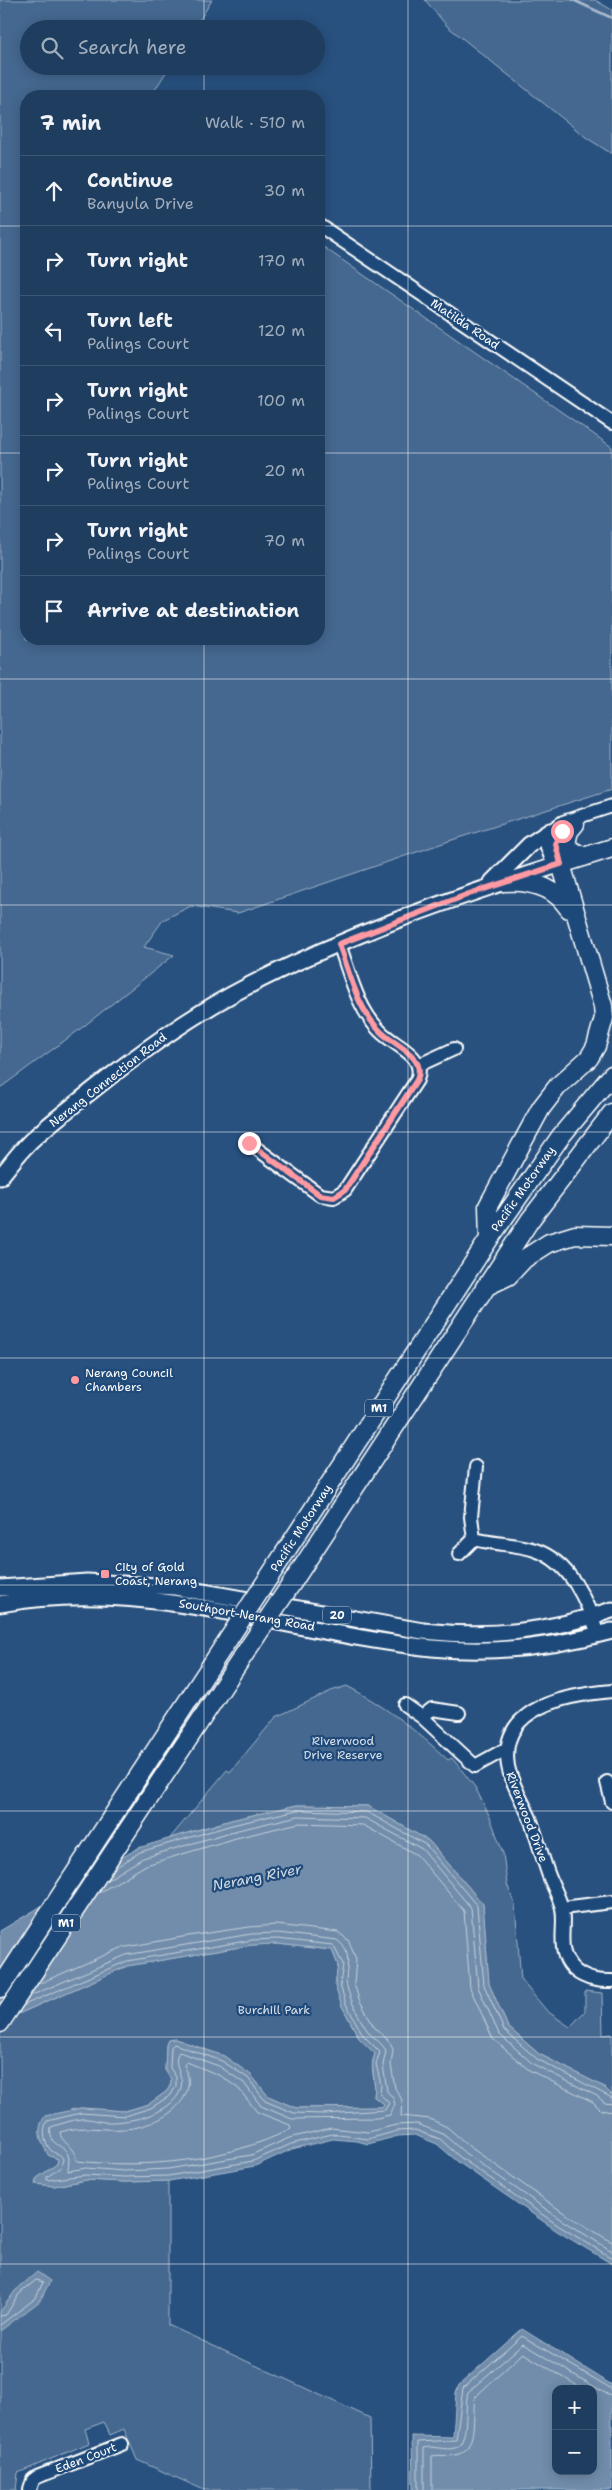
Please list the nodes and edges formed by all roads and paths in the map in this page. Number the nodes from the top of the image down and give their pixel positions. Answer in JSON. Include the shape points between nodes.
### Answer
{"nodes":[{"id":1,"x":325,"y":229,"type":"edge"},
{"id":2,"x":612,"y":423,"type":"edge"},
{"id":3,"x":612,"y":806,"type":"edge"},
{"id":4,"x":598,"y":811,"type":"junction"},
{"id":5,"x":575,"y":824,"type":"junction"},
{"id":6,"x":550,"y":831,"type":"junction"},
{"id":7,"x":612,"y":848,"type":"edge"},
{"id":8,"x":584,"y":856,"type":"junction"},
{"id":9,"x":558,"y":865,"type":"junction"},
{"id":10,"x":502,"y":882,"type":"junction"},
{"id":11,"x":483,"y":889,"type":"junction"},
{"id":12,"x":569,"y":909,"type":"junction"},
{"id":13,"x":578,"y":925,"type":"junction"},
{"id":14,"x":339,"y":944,"type":"junction"},
{"id":15,"x":454,"y":1049,"type":"dead end"},
{"id":16,"x":419,"y":1065,"type":"junction"},
{"id":17,"x":612,"y":1075,"type":"edge"},
{"id":18,"x":612,"y":1113,"type":"edge"},
{"id":19,"x":249,"y":1143,"type":"dead end"},
{"id":20,"x":0,"y":1177,"type":"edge"},
{"id":21,"x":612,"y":1236,"type":"edge"},
{"id":22,"x":489,"y":1239,"type":"junction"},
{"id":23,"x":485,"y":1287,"type":"junction"},
{"id":24,"x":476,"y":1467,"type":"dead end"},
{"id":25,"x":474,"y":1539,"type":"junction"},
{"id":26,"x":460,"y":1554,"type":"dead end"},
{"id":27,"x":0,"y":1588,"type":"edge"},
{"id":28,"x":0,"y":1604,"type":"edge"},
{"id":29,"x":612,"y":1610,"type":"edge"},
{"id":30,"x":592,"y":1617,"type":"junction"},
{"id":31,"x":605,"y":1633,"type":"edge"},
{"id":32,"x":612,"y":1691,"type":"edge"},
{"id":33,"x":405,"y":1706,"type":"dead end"},
{"id":34,"x":459,"y":1713,"type":"dead end"},
{"id":35,"x":422,"y":1717,"type":"junction"},
{"id":36,"x":506,"y":1749,"type":"junction"},
{"id":37,"x":607,"y":1782,"type":"dead end"},
{"id":38,"x":612,"y":1802,"type":"edge"},
{"id":39,"x":612,"y":1902,"type":"edge"},
{"id":40,"x":562,"y":1908,"type":"junction"},
{"id":41,"x":612,"y":1981,"type":"edge"},
{"id":42,"x":0,"y":1988,"type":"edge"},
{"id":43,"x":0,"y":2023,"type":"edge"},
{"id":44,"x":122,"y":2444,"type":"dead end"},
{"id":45,"x":30,"y":2490,"type":"edge"}],
"edges":[{"from":1,"to":2,"type":"street","name":"Matilda Road"},
{"from":3,"to":4,"type":"street"},
{"from":4,"to":5,"type":"street"},
{"from":4,"to":6,"type":"street","via":[[563,822]]},
{"from":5,"to":8,"type":"highway","via":[[566,843],[571,850]]},
{"from":5,"to":9,"type":"street","via":[[562,831],[556,840]]},
{"from":6,"to":9,"type":"street","via":[[547,847]]},
{"from":6,"to":11,"type":"main road","via":[[529,845],[504,874]]},
{"from":7,"to":8,"type":"highway"},
{"from":8,"to":9,"type":"highway"},
{"from":9,"to":10,"type":"main road","name":"Nerang Connection Road"},
{"from":9,"to":12,"type":"highway"},
{"from":9,"to":13,"type":"highway"},
{"from":10,"to":11,"type":"main road","name":"Nerang Connection Road"},
{"from":10,"to":12,"type":"highway","via":[[541,885],[558,895]]},
{"from":11,"to":14,"type":"main road","name":"Nerang Connection Road"},
{"from":12,"to":13,"type":"highway"},
{"from":13,"to":22,"type":"highway","via":[[603,1006],[601,1032],[589,1058],[558,1086],[533,1123],[488,1206]]},
{"from":14,"to":16,"type":"street","via":[[368,1018]]},
{"from":14,"to":20,"type":"main road","name":"Nerang Connection Road","via":[[276,972],[187,1021],[128,1062],[34,1138]]},
{"from":15,"to":16,"type":"street"},
{"from":16,"to":19,"type":"street","via":[[421,1071],[417,1080],[345,1190],[334,1197],[320,1195]]},
{"from":17,"to":22,"type":"highway","name":"Pacific Motorway","number":"M1","via":[[561,1136]]},
{"from":18,"to":23,"type":"highway","name":"Pacific Motorway","number":"M1","via":[[560,1179]]},
{"from":21,"to":23,"type":"highway","via":[[575,1235],[549,1243],[508,1276]]},
{"from":22,"to":42,"type":"highway","name":"Pacific Motorway","number":"M1","bridge":true},
{"from":23,"to":43,"type":"highway","name":"Pacific Motorway","number":"M1","bridge":true},
{"from":24,"to":25,"type":"street","via":[[471,1517]]},
{"from":25,"to":26,"type":"street"},
{"from":25,"to":30,"type":"street","via":[[533,1549],[550,1558],[581,1589]]},
{"from":27,"to":30,"type":"main road","name":"Southport-Nerang Road","number":"20","via":[[87,1582],[175,1587],[423,1631],[464,1635],[544,1629]]},
{"from":28,"to":31,"type":"main road","name":"Southport-Nerang Road","number":"20","via":[[77,1597],[179,1602],[432,1648],[516,1648]]},
{"from":29,"to":30,"type":"main road","name":"Southport-Nerang Road","number":"20"},
{"from":30,"to":31,"type":"street"},
{"from":32,"to":36,"type":"street","via":[[553,1700],[516,1724]]},
{"from":33,"to":35,"type":"street"},
{"from":34,"to":35,"type":"street","via":[[432,1709]]},
{"from":35,"to":36,"type":"street","via":[[475,1766]]},
{"from":36,"to":40,"type":"street","name":"Riverwood Drive","via":[[508,1768],[531,1820]]},
{"from":37,"to":38,"type":"street"},
{"from":39,"to":40,"type":"street"},
{"from":40,"to":41,"type":"street","name":"Riverwood Drive","via":[[564,1953],[573,1969],[586,1978]]},
{"from":44,"to":45,"type":"street","name":"Eden Court","via":[[37,2477]]}]}
